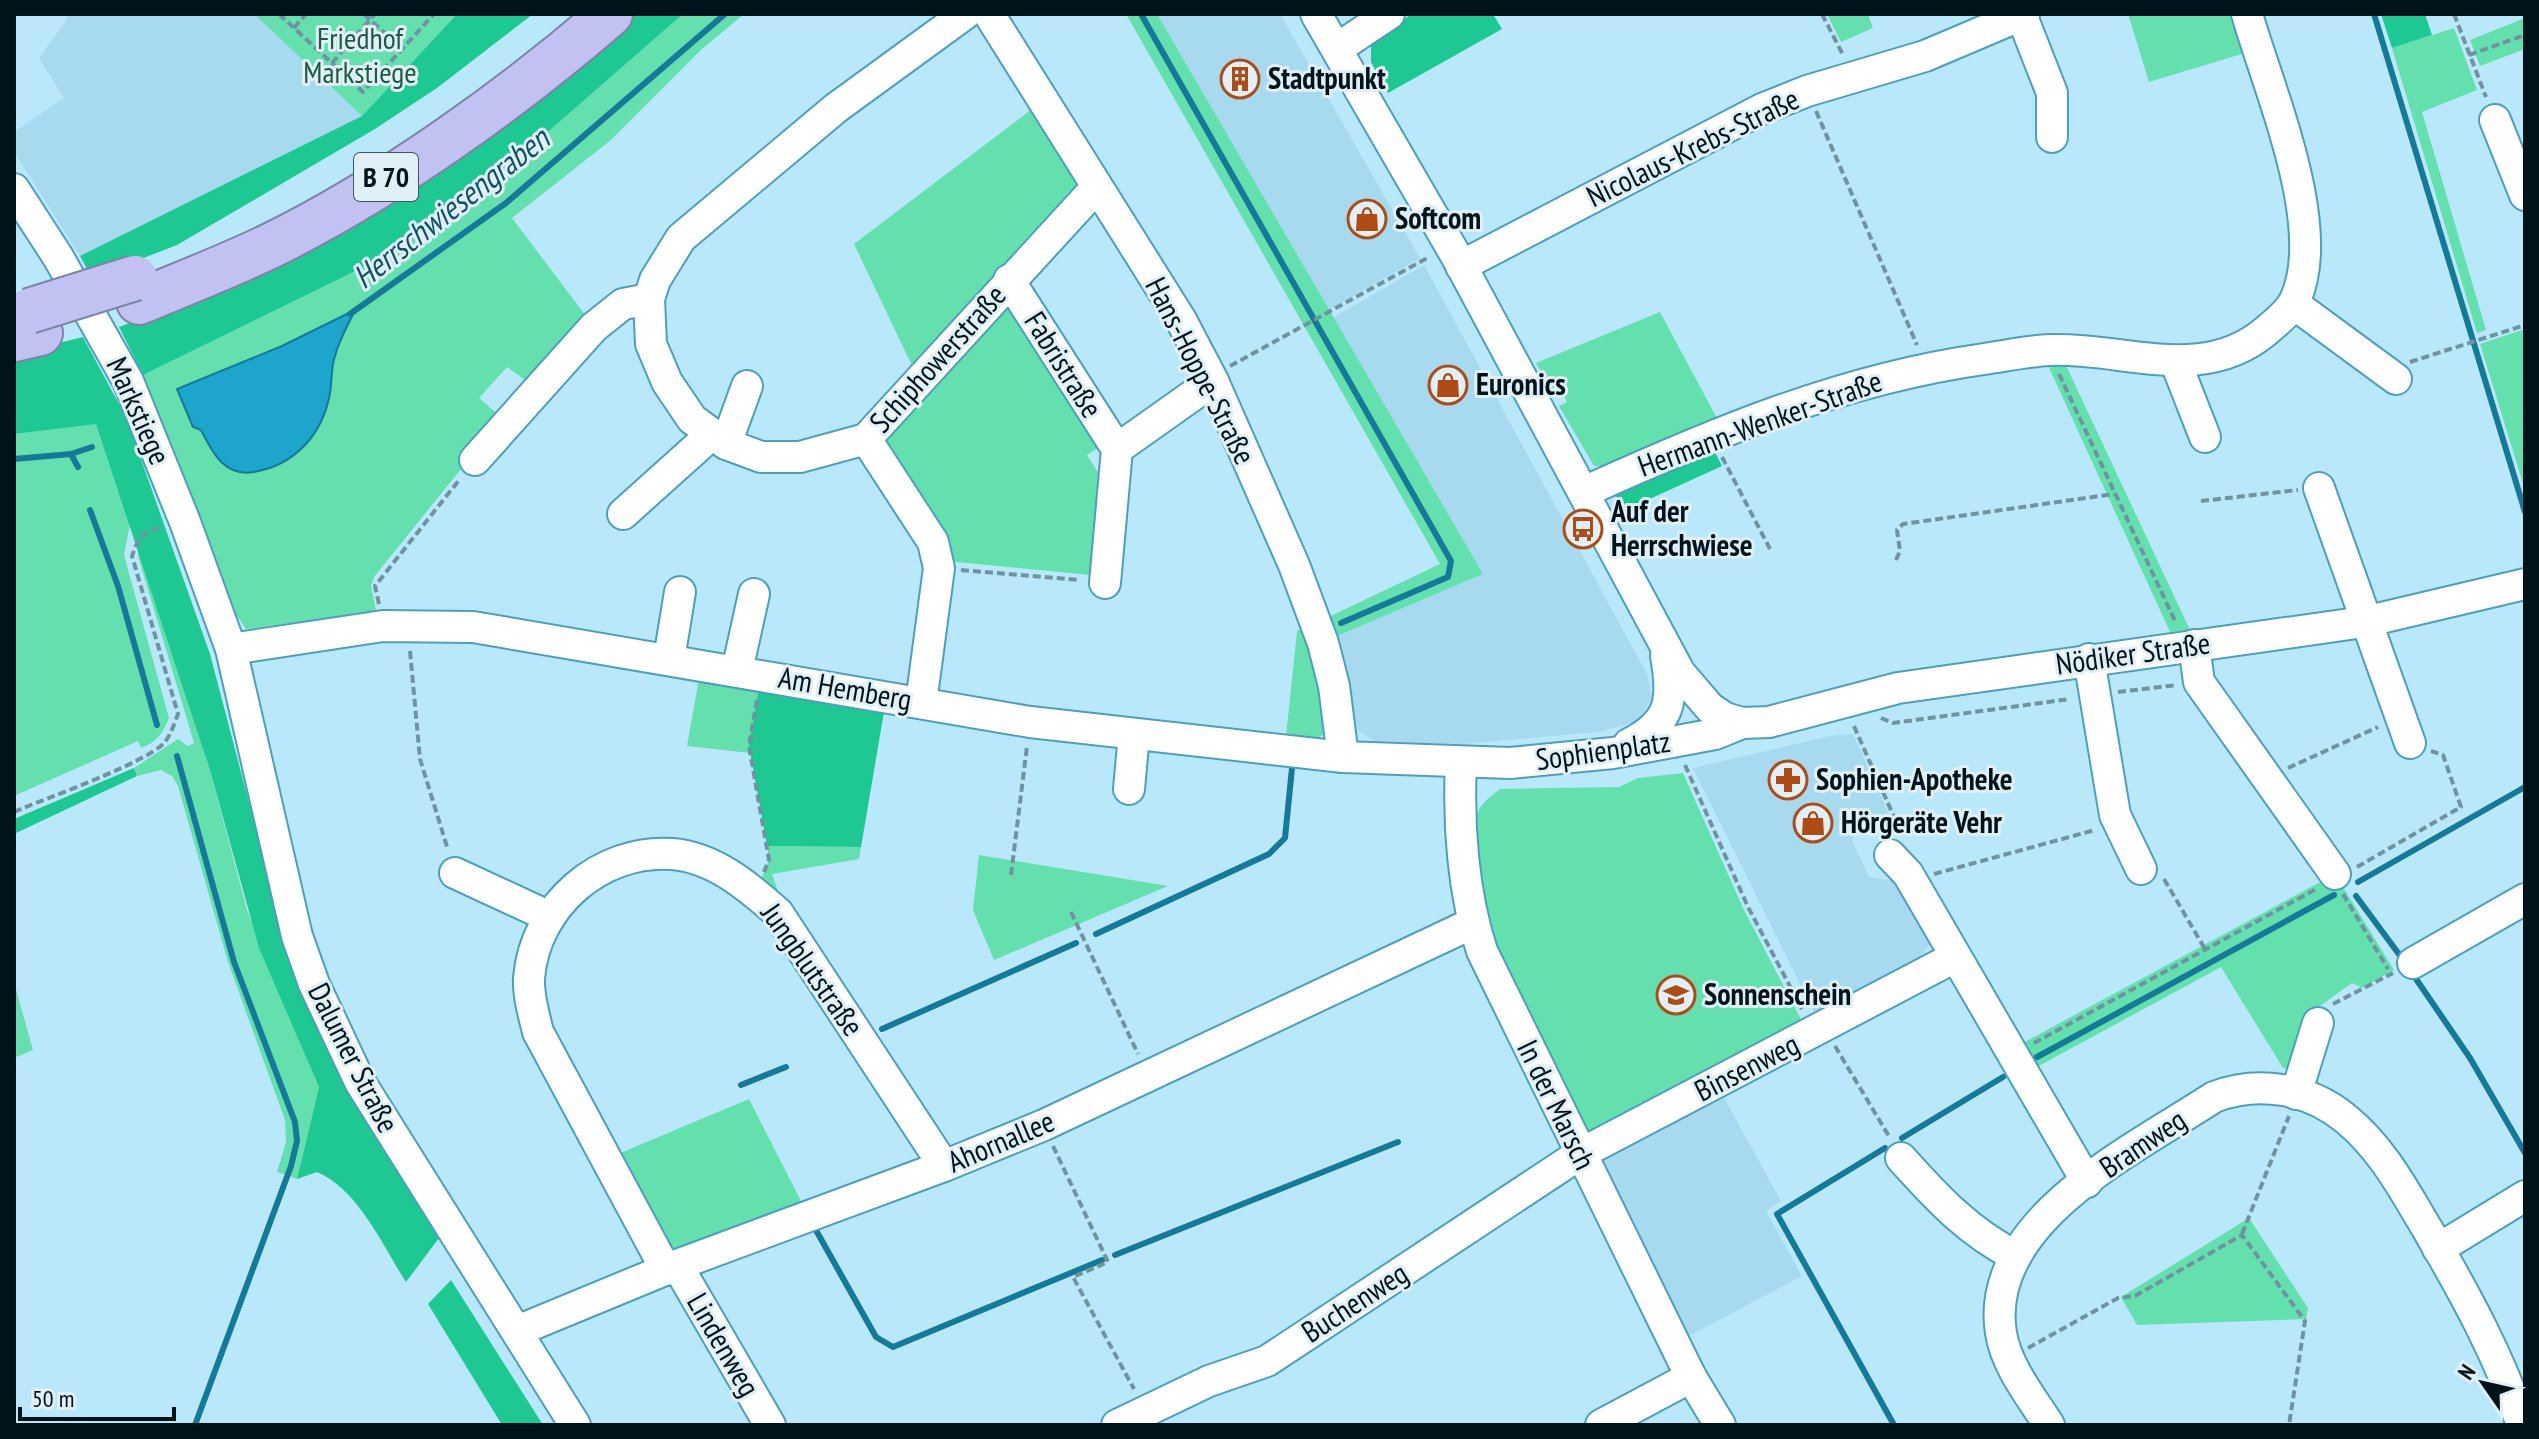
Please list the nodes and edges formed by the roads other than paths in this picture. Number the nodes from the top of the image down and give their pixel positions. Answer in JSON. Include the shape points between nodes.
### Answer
{"nodes":[{"id":1,"x":610,"y":14,"type":"edge"},
{"id":2,"x":965,"y":14,"type":"edge"},
{"id":3,"x":989,"y":14,"type":"edge"},
{"id":4,"x":1316,"y":14,"type":"edge"},
{"id":5,"x":1389,"y":14,"type":"edge"},
{"id":6,"x":2022,"y":14,"type":"edge"},
{"id":7,"x":2247,"y":14,"type":"edge"},
{"id":8,"x":563,"y":22,"type":"edge"},
{"id":9,"x":1338,"y":48,"type":"junction"},
{"id":10,"x":2495,"y":120,"type":"road end"},
{"id":11,"x":2052,"y":137,"type":"dead end"},
{"id":12,"x":1096,"y":188,"type":"junction"},
{"id":13,"x":14,"y":189,"type":"edge"},
{"id":14,"x":2525,"y":195,"type":"edge"},
{"id":15,"x":1461,"y":266,"type":"junction"},
{"id":16,"x":1009,"y":280,"type":"junction"},
{"id":17,"x":137,"y":290,"type":"junction"},
{"id":18,"x":649,"y":299,"type":"junction"},
{"id":19,"x":2294,"y":304,"type":"junction"},
{"id":20,"x":24,"y":325,"type":"edge"},
{"id":21,"x":2176,"y":363,"type":"junction"},
{"id":22,"x":2390,"y":374,"type":"road end"},
{"id":23,"x":1211,"y":379,"type":"junction"},
{"id":24,"x":747,"y":386,"type":"dead end"},
{"id":25,"x":2205,"y":437,"type":"dead end"},
{"id":26,"x":719,"y":439,"type":"junction"},
{"id":27,"x":866,"y":439,"type":"junction"},
{"id":28,"x":1117,"y":449,"type":"junction"},
{"id":29,"x":475,"y":460,"type":"road end"},
{"id":30,"x":2319,"y":488,"type":"road end"},
{"id":31,"x":1584,"y":492,"type":"junction"},
{"id":32,"x":623,"y":514,"type":"dead end"},
{"id":33,"x":1105,"y":583,"type":"road end"},
{"id":34,"x":2525,"y":584,"type":"edge"},
{"id":35,"x":680,"y":592,"type":"dead end"},
{"id":36,"x":754,"y":594,"type":"dead end"},
{"id":37,"x":2364,"y":622,"type":"junction"},
{"id":38,"x":2186,"y":637,"type":"junction"},
{"id":39,"x":1665,"y":647,"type":"junction"},
{"id":40,"x":231,"y":649,"type":"junction"},
{"id":41,"x":669,"y":659,"type":"junction"},
{"id":42,"x":2089,"y":659,"type":"junction"},
{"id":43,"x":749,"y":673,"type":"junction"},
{"id":44,"x":921,"y":703,"type":"junction"},
{"id":45,"x":1742,"y":723,"type":"junction"},
{"id":46,"x":1134,"y":734,"type":"junction"},
{"id":47,"x":2410,"y":743,"type":"road end"},
{"id":48,"x":1613,"y":753,"type":"junction"},
{"id":49,"x":1343,"y":757,"type":"junction"},
{"id":50,"x":1461,"y":764,"type":"junction"},
{"id":51,"x":1129,"y":789,"type":"dead end"},
{"id":52,"x":1890,"y":855,"type":"road end"},
{"id":53,"x":2141,"y":869,"type":"road end"},
{"id":54,"x":455,"y":873,"type":"road end"},
{"id":55,"x":2336,"y":876,"type":"road end"},
{"id":56,"x":2525,"y":899,"type":"edge"},
{"id":57,"x":550,"y":917,"type":"junction"},
{"id":58,"x":1473,"y":923,"type":"junction"},
{"id":59,"x":1955,"y":957,"type":"junction"},
{"id":60,"x":2413,"y":963,"type":"dead end"},
{"id":61,"x":2318,"y":1023,"type":"road end"},
{"id":62,"x":2296,"y":1094,"type":"junction"},
{"id":63,"x":1580,"y":1154,"type":"junction"},
{"id":64,"x":1901,"y":1158,"type":"road end"},
{"id":65,"x":944,"y":1166,"type":"junction"},
{"id":66,"x":2087,"y":1182,"type":"junction"},
{"id":67,"x":2525,"y":1196,"type":"edge"},
{"id":68,"x":2438,"y":1249,"type":"junction"},
{"id":69,"x":2016,"y":1256,"type":"junction"},
{"id":70,"x":671,"y":1268,"type":"junction"},
{"id":71,"x":517,"y":1331,"type":"junction"},
{"id":72,"x":1691,"y":1377,"type":"junction"},
{"id":73,"x":575,"y":1425,"type":"edge"},
{"id":74,"x":770,"y":1425,"type":"edge"},
{"id":75,"x":1117,"y":1425,"type":"edge"},
{"id":76,"x":1601,"y":1425,"type":"edge"},
{"id":77,"x":1720,"y":1425,"type":"edge"},
{"id":78,"x":2049,"y":1425,"type":"edge"},
{"id":79,"x":2522,"y":1425,"type":"edge"}],
"edges":[{"from":1,"to":17,"type":"highway","number":"B 70","via":[[477,119],[367,190],[270,246]]},
{"from":2,"to":18,"type":"street","name":"Schiphowerstraße","via":[[836,108],[681,238]]},
{"from":3,"to":12,"type":"street","name":"Hans-Hoppe-Straße"},
{"from":4,"to":9,"type":"street"},
{"from":5,"to":9,"type":"street"},
{"from":6,"to":11,"type":"street","name":"Nicolaus-Krebs-Straße","via":[[2052,93]]},
{"from":6,"to":15,"type":"street","name":"Nicolaus-Krebs-Straße","via":[[1925,56],[1762,109]]},
{"from":7,"to":19,"type":"street","via":[[2303,203],[2308,238]]},
{"from":8,"to":17,"type":"highway","number":"B 70","via":[[358,170]]},
{"from":9,"to":15,"type":"street"},
{"from":10,"to":14,"type":"street"},
{"from":12,"to":16,"type":"street","name":"Schiphowerstraße"},
{"from":12,"to":23,"type":"street","name":"Hans-Hoppe-Straße","via":[[1181,320]]},
{"from":13,"to":40,"type":"street","name":"Markstiege","via":[[128,381]]},
{"from":15,"to":31,"type":"street"},
{"from":16,"to":27,"type":"street","name":"Schiphowerstraße"},
{"from":16,"to":28,"type":"street","name":"Fabristraße"},
{"from":17,"to":20,"type":"highway","number":"B 70"},
{"from":18,"to":26,"type":"street","name":"Schiphowerstraße","via":[[651,344],[667,382],[692,419]]},
{"from":18,"to":29,"type":"street","via":[[623,304],[594,327]]},
{"from":19,"to":21,"type":"street","name":"Hermann-Wenker-Straße","via":[[2254,341],[2222,355]]},
{"from":19,"to":22,"type":"street"},
{"from":21,"to":25,"type":"street"},
{"from":21,"to":31,"type":"street","name":"Hermann-Wenker-Straße","via":[[2048,350],[1926,367],[1857,384],[1712,437]]},
{"from":23,"to":28,"type":"street","name":"Fabristraße"},
{"from":23,"to":49,"type":"street","name":"Hans-Hoppe-Straße","via":[[1323,643]]},
{"from":24,"to":26,"type":"street"},
{"from":26,"to":27,"type":"street","name":"Schiphowerstraße","via":[[761,457],[800,457]]},
{"from":26,"to":32,"type":"street"},
{"from":27,"to":44,"type":"street","via":[[933,542],[939,568]]},
{"from":28,"to":33,"type":"street","name":"Fabristraße"},
{"from":30,"to":37,"type":"street"},
{"from":31,"to":39,"type":"street"},
{"from":34,"to":37,"type":"street","name":"Nödiker Straße"},
{"from":35,"to":41,"type":"street"},
{"from":36,"to":43,"type":"street"},
{"from":37,"to":38,"type":"street","name":"Nödiker Straße"},
{"from":37,"to":47,"type":"street"},
{"from":38,"to":42,"type":"street","name":"Nödiker Straße"},
{"from":38,"to":55,"type":"street","via":[[2199,682]]},
{"from":39,"to":45,"type":"street","via":[[1696,695]]},
{"from":39,"to":48,"type":"street","via":[[1670,699],[1663,718],[1651,733]]},
{"from":40,"to":41,"type":"street","name":"Am Hemberg","via":[[395,626],[514,631]]},
{"from":40,"to":71,"type":"street","name":"Dalumer Straße","via":[[297,936],[314,984],[360,1082]]},
{"from":41,"to":43,"type":"street","name":"Am Hemberg"},
{"from":42,"to":45,"type":"street","name":"Nödiker Straße","via":[[1898,688],[1769,722]]},
{"from":42,"to":53,"type":"street","via":[[2120,824]]},
{"from":43,"to":44,"type":"street","name":"Am Hemberg"},
{"from":44,"to":46,"type":"street","name":"Am Hemberg"},
{"from":45,"to":48,"type":"street","name":"Sophienplatz","via":[[1715,734]]},
{"from":46,"to":49,"type":"street","name":"Am Hemberg"},
{"from":46,"to":51,"type":"street"},
{"from":48,"to":50,"type":"street","name":"Sophienplatz"},
{"from":49,"to":50,"type":"street","name":"Am Hemberg"},
{"from":50,"to":58,"type":"street","name":"In der Marsch","via":[[1459,800]]},
{"from":52,"to":59,"type":"street","via":[[1914,884]]},
{"from":54,"to":57,"type":"street"},
{"from":56,"to":60,"type":"street"},
{"from":57,"to":65,"type":"street","name":"Jungblutstraße","via":[[610,862],[637,855],[674,854],[734,877],[778,913]]},
{"from":57,"to":70,"type":"street","name":"Jungblutstraße","via":[[529,978],[538,1032]]},
{"from":58,"to":63,"type":"street","name":"In der Marsch"},
{"from":58,"to":65,"type":"street","name":"Ahornallee","via":[[1044,1125]]},
{"from":59,"to":63,"type":"street","name":"Binsenweg"},
{"from":59,"to":66,"type":"street"},
{"from":61,"to":62,"type":"street"},
{"from":62,"to":66,"type":"street","name":"Bramweg","via":[[2262,1085],[2214,1097]]},
{"from":62,"to":68,"type":"street","name":"Bramweg","via":[[2346,1118],[2377,1148]]},
{"from":63,"to":72,"type":"street","name":"In der Marsch"},
{"from":63,"to":75,"type":"street","name":"Buchenweg","via":[[1267,1361],[1209,1381]]},
{"from":64,"to":69,"type":"street","via":[[1946,1207]]},
{"from":65,"to":70,"type":"street","name":"Ahornallee"},
{"from":66,"to":69,"type":"street","name":"Bramweg","via":[[2042,1217]]},
{"from":67,"to":68,"type":"street"},
{"from":68,"to":79,"type":"street","name":"Bramweg","via":[[2507,1378]]},
{"from":69,"to":78,"type":"street","name":"Bramweg","via":[[2002,1284],[2001,1336]]},
{"from":70,"to":71,"type":"street","name":"Ahornallee"},
{"from":70,"to":74,"type":"street","name":"Lindenweg"},
{"from":71,"to":73,"type":"street","name":"Dalumer Straße"},
{"from":72,"to":76,"type":"street"},
{"from":72,"to":77,"type":"street","name":"In der Marsch"}]}
